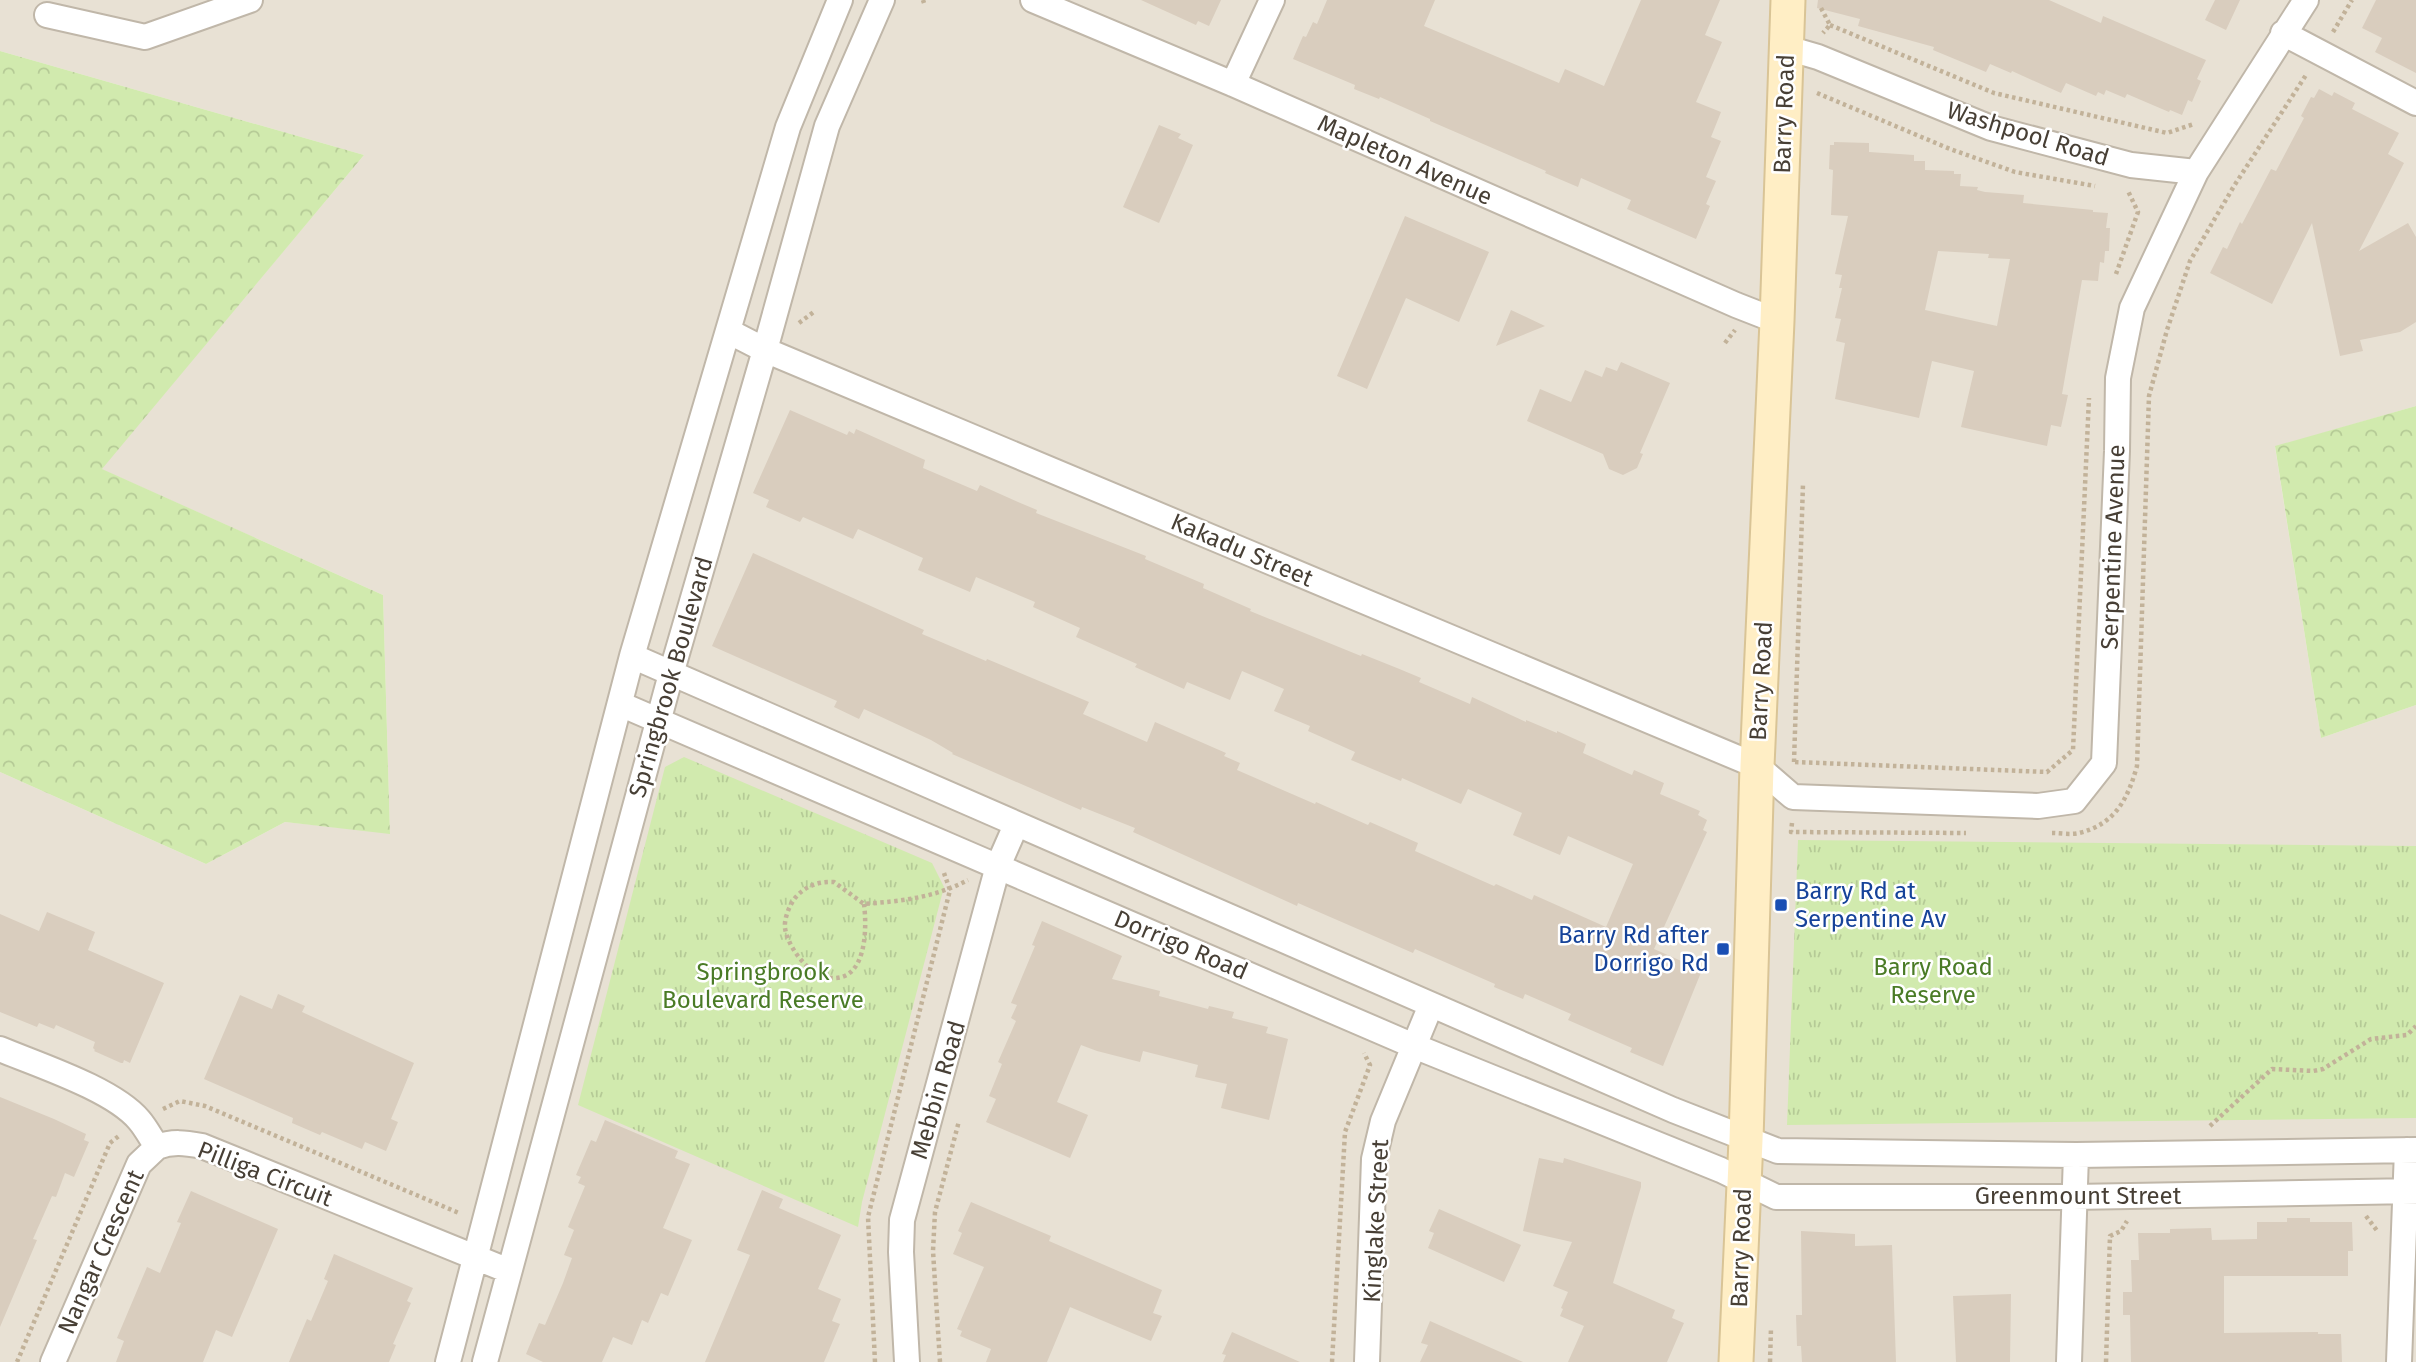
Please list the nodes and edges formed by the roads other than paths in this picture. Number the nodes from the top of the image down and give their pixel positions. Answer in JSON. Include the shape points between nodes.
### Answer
{"nodes":[{"id":1,"x":250,"y":0,"type":"edge"},
{"id":2,"x":840,"y":0,"type":"edge"},
{"id":3,"x":882,"y":0,"type":"edge"},
{"id":4,"x":1033,"y":0,"type":"edge"},
{"id":5,"x":1272,"y":0,"type":"edge"},
{"id":6,"x":1788,"y":0,"type":"edge"},
{"id":7,"x":2306,"y":0,"type":"edge"},
{"id":8,"x":47,"y":15,"type":"dead end"},
{"id":9,"x":2283,"y":33,"type":"junction"},
{"id":10,"x":1787,"y":48,"type":"junction"},
{"id":11,"x":1233,"y":84,"type":"junction"},
{"id":12,"x":2416,"y":103,"type":"edge"},
{"id":13,"x":2196,"y":172,"type":"junction"},
{"id":14,"x":1777,"y":321,"type":"junction"},
{"id":15,"x":728,"y":331,"type":"junction"},
{"id":16,"x":765,"y":350,"type":"junction"},
{"id":17,"x":632,"y":656,"type":"junction"},
{"id":18,"x":671,"y":674,"type":"junction"},
{"id":19,"x":620,"y":704,"type":"junction"},
{"id":20,"x":659,"y":720,"type":"junction"},
{"id":21,"x":1757,"y":766,"type":"junction"},
{"id":22,"x":1017,"y":825,"type":"junction"},
{"id":23,"x":998,"y":866,"type":"junction"},
{"id":24,"x":1431,"y":1005,"type":"junction"},
{"id":25,"x":1414,"y":1046,"type":"junction"},
{"id":26,"x":0,"y":1049,"type":"edge"},
{"id":27,"x":1746,"y":1140,"type":"junction"},
{"id":28,"x":157,"y":1147,"type":"junction"},
{"id":29,"x":2412,"y":1150,"type":"edge"},
{"id":30,"x":2076,"y":1155,"type":"junction"},
{"id":31,"x":1744,"y":1181,"type":"junction"},
{"id":32,"x":2411,"y":1191,"type":"edge"},
{"id":33,"x":2073,"y":1197,"type":"junction"},
{"id":34,"x":475,"y":1258,"type":"junction"},
{"id":35,"x":509,"y":1271,"type":"junction"},
{"id":36,"x":53,"y":1362,"type":"edge"},
{"id":37,"x":448,"y":1362,"type":"edge"},
{"id":38,"x":485,"y":1362,"type":"edge"},
{"id":39,"x":907,"y":1362,"type":"edge"},
{"id":40,"x":1367,"y":1362,"type":"edge"},
{"id":41,"x":1736,"y":1362,"type":"edge"},
{"id":42,"x":2069,"y":1362,"type":"edge"},
{"id":43,"x":2399,"y":1362,"type":"edge"}],
"edges":[{"from":1,"to":8,"type":"street","via":[[145,37]]},
{"from":2,"to":15,"type":"street","name":"Springbrook Boulevard","via":[[788,127]]},
{"from":3,"to":16,"type":"street","name":"Springbrook Boulevard","via":[[827,126]]},
{"from":4,"to":11,"type":"street","name":"Mapleton Avenue"},
{"from":5,"to":11,"type":"street"},
{"from":6,"to":10,"type":"street","name":"Barry Road"},
{"from":7,"to":9,"type":"street","name":"Serpentine Avenue"},
{"from":9,"to":12,"type":"street"},
{"from":9,"to":13,"type":"street","name":"Serpentine Avenue"},
{"from":10,"to":13,"type":"street","name":"Washpool Road","via":[[1991,128],[2131,165]]},
{"from":10,"to":14,"type":"street","name":"Barry Road"},
{"from":11,"to":14,"type":"street","name":"Mapleton Avenue"},
{"from":13,"to":21,"type":"street","name":"Serpentine Avenue","via":[[2132,308],[2118,377],[2104,763],[2074,801],[2038,806],[1793,797]]},
{"from":14,"to":21,"type":"street","name":"Barry Road"},
{"from":15,"to":16,"type":"street","name":"Kakadu Street"},
{"from":15,"to":17,"type":"street","name":"Springbrook Boulevard"},
{"from":16,"to":18,"type":"street","name":"Springbrook Boulevard"},
{"from":16,"to":21,"type":"street","name":"Kakadu Street"},
{"from":17,"to":18,"type":"street","name":"Dorrigo Road"},
{"from":17,"to":19,"type":"street","name":"Springbrook Boulevard"},
{"from":18,"to":20,"type":"street","name":"Springbrook Boulevard"},
{"from":18,"to":22,"type":"street","name":"Dorrigo Road"},
{"from":19,"to":20,"type":"street","name":"Dorrigo Road"},
{"from":19,"to":34,"type":"street","name":"Springbrook Boulevard"},
{"from":20,"to":23,"type":"street","name":"Dorrigo Road"},
{"from":20,"to":35,"type":"street","name":"Springbrook Boulevard"},
{"from":21,"to":27,"type":"street","name":"Barry Road"},
{"from":22,"to":23,"type":"street","name":"Mebbin Road"},
{"from":22,"to":24,"type":"street","name":"Dorrigo Road"},
{"from":23,"to":25,"type":"street","name":"Dorrigo Road"},
{"from":23,"to":39,"type":"street","name":"Mebbin Road","via":[[902,1220]]},
{"from":24,"to":25,"type":"street","name":"Kinglake Street"},
{"from":24,"to":27,"type":"street","name":"Dorrigo Road"},
{"from":25,"to":31,"type":"street","name":"Dorrigo Road"},
{"from":25,"to":40,"type":"street","name":"Kinglake Street","via":[[1383,1121],[1374,1159]]},
{"from":26,"to":28,"type":"street","via":[[123,1106],[139,1119]]},
{"from":27,"to":30,"type":"street","name":"Greenmount Street","via":[[1778,1151]]},
{"from":27,"to":31,"type":"street","name":"Barry Road"},
{"from":28,"to":34,"type":"street","name":"Pilliga Circuit","via":[[169,1143],[202,1146]]},
{"from":28,"to":36,"type":"street","name":"Nangar Crescent","via":[[139,1164]]},
{"from":29,"to":30,"type":"street","name":"Greenmount Street"},
{"from":29,"to":32,"type":"street"},
{"from":30,"to":33,"type":"street"},
{"from":31,"to":33,"type":"street","name":"Greenmount Street","via":[[1776,1197]]},
{"from":31,"to":41,"type":"street","name":"Barry Road"},
{"from":32,"to":33,"type":"street","name":"Greenmount Street"},
{"from":32,"to":43,"type":"street"},
{"from":33,"to":42,"type":"street"},
{"from":34,"to":35,"type":"street","name":"Pilliga Circuit"},
{"from":34,"to":37,"type":"street","name":"Springbrook Boulevard"},
{"from":35,"to":38,"type":"street","name":"Springbrook Boulevard"}]}
